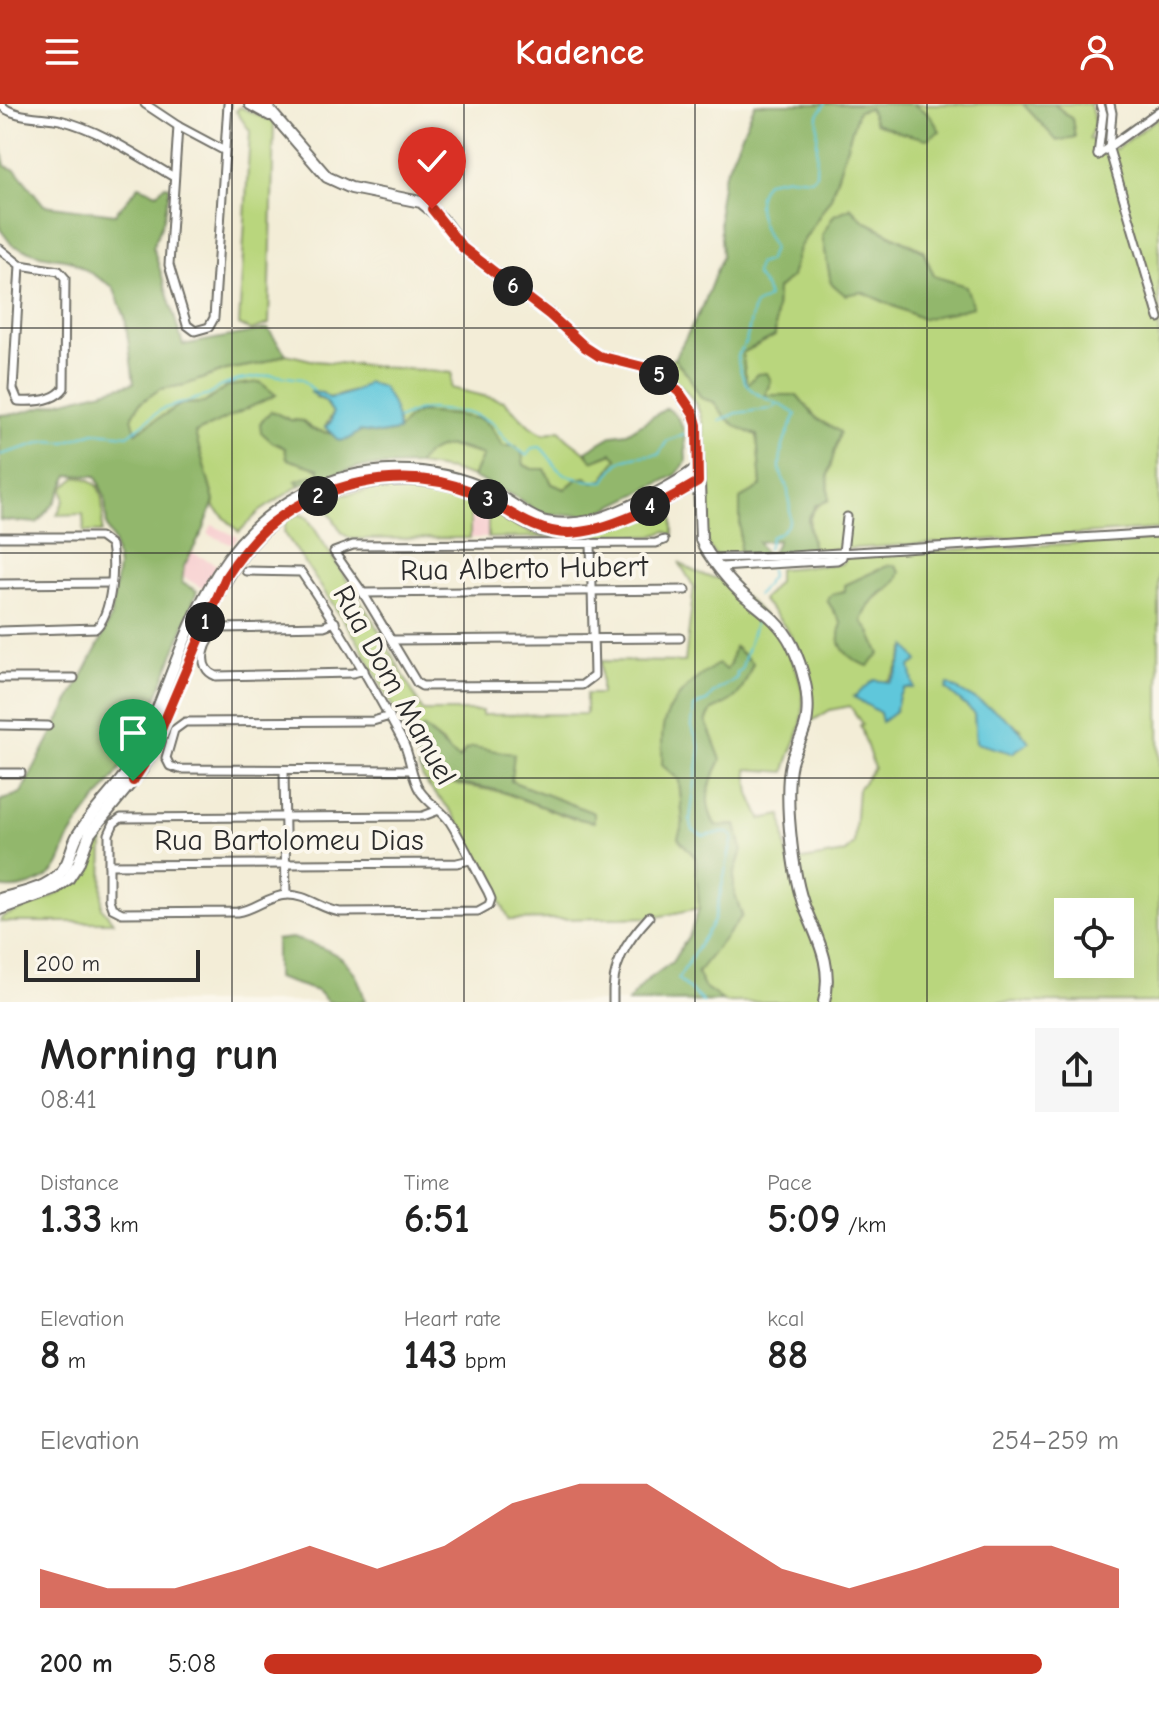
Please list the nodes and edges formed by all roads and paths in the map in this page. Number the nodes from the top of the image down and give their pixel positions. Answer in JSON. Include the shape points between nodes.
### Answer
{"nodes":[{"id":1,"x":145,"y":104,"type":"edge"},
{"id":2,"x":228,"y":104,"type":"edge"},
{"id":3,"x":250,"y":104,"type":"edge"},
{"id":4,"x":264,"y":104,"type":"edge"},
{"id":5,"x":1100,"y":104,"type":"edge"},
{"id":6,"x":1110,"y":104,"type":"edge"},
{"id":7,"x":0,"y":105,"type":"edge"},
{"id":8,"x":1159,"y":111,"type":"edge"},
{"id":9,"x":279,"y":120,"type":"junction"},
{"id":10,"x":178,"y":126,"type":"junction"},
{"id":11,"x":1109,"y":149,"type":"junction"},
{"id":12,"x":223,"y":150,"type":"junction"},
{"id":13,"x":174,"y":177,"type":"junction"},
{"id":14,"x":0,"y":249,"type":"edge"},
{"id":15,"x":20,"y":265,"type":"junction"},
{"id":16,"x":1159,"y":318,"type":"edge"},
{"id":17,"x":698,"y":467,"type":"junction"},
{"id":18,"x":698,"y":482,"type":"junction"},
{"id":19,"x":682,"y":486,"type":"junction"},
{"id":20,"x":847,"y":517,"type":"dead end"},
{"id":21,"x":264,"y":525,"type":"junction"},
{"id":22,"x":1159,"y":533,"type":"edge"},
{"id":23,"x":0,"y":537,"type":"edge"},
{"id":24,"x":664,"y":540,"type":"dead end"},
{"id":25,"x":591,"y":543,"type":"junction"},
{"id":26,"x":843,"y":552,"type":"junction"},
{"id":27,"x":712,"y":558,"type":"junction"},
{"id":28,"x":721,"y":567,"type":"junction"},
{"id":29,"x":246,"y":571,"type":"dead end"},
{"id":30,"x":111,"y":583,"type":"junction"},
{"id":31,"x":0,"y":584,"type":"edge"},
{"id":32,"x":686,"y":590,"type":"dead end"},
{"id":33,"x":592,"y":591,"type":"junction"},
{"id":34,"x":363,"y":593,"type":"junction"},
{"id":35,"x":335,"y":622,"type":"junction"},
{"id":36,"x":0,"y":631,"type":"edge"},
{"id":37,"x":593,"y":638,"type":"junction"},
{"id":38,"x":680,"y":638,"type":"dead end"},
{"id":39,"x":392,"y":640,"type":"junction"},
{"id":40,"x":364,"y":670,"type":"junction"},
{"id":41,"x":0,"y":678,"type":"edge"},
{"id":42,"x":74,"y":678,"type":"dead end"},
{"id":43,"x":390,"y":716,"type":"junction"},
{"id":44,"x":0,"y":725,"type":"edge"},
{"id":45,"x":48,"y":726,"type":"dead end"},
{"id":46,"x":284,"y":770,"type":"junction"},
{"id":47,"x":411,"y":770,"type":"junction"},
{"id":48,"x":0,"y":773,"type":"edge"},
{"id":49,"x":21,"y":773,"type":"dead end"},
{"id":50,"x":439,"y":810,"type":"junction"},
{"id":51,"x":284,"y":817,"type":"junction"},
{"id":52,"x":470,"y":860,"type":"junction"},
{"id":53,"x":285,"y":864,"type":"junction"},
{"id":54,"x":109,"y":865,"type":"junction"},
{"id":55,"x":286,"y":895,"type":"junction"},
{"id":56,"x":0,"y":899,"type":"edge"},
{"id":57,"x":0,"y":909,"type":"edge"},
{"id":58,"x":649,"y":917,"type":"dead end"},
{"id":59,"x":613,"y":1002,"type":"edge"},
{"id":60,"x":824,"y":1002,"type":"edge"}],
"edges":[{"from":1,"to":10,"type":"street"},
{"from":2,"to":12,"type":"street"},
{"from":3,"to":9,"type":"main road"},
{"from":4,"to":9,"type":"main road"},
{"from":5,"to":11,"type":"street","via":[[1098,155]]},
{"from":6,"to":11,"type":"street"},
{"from":7,"to":13,"type":"street","via":[[90,130]]},
{"from":8,"to":11,"type":"street"},
{"from":9,"to":17,"type":"main road","via":[[327,177],[351,188],[421,202],[442,219],[463,248],[585,347],[599,356],[651,369],[668,382],[694,414]]},
{"from":10,"to":12,"type":"street"},
{"from":10,"to":13,"type":"street"},
{"from":11,"to":16,"type":"street"},
{"from":12,"to":13,"type":"street","via":[[214,318],[209,327],[195,331],[187,325],[169,265]]},
{"from":14,"to":15,"type":"street"},
{"from":15,"to":15,"type":"street","via":[[62,274],[66,286],[65,386],[57,396],[18,401],[13,389]]},
{"from":17,"to":18,"type":"main road"},
{"from":17,"to":19,"type":"main road"},
{"from":18,"to":19,"type":"main road"},
{"from":18,"to":27,"type":"main road","via":[[701,540]]},
{"from":19,"to":21,"type":"main road","via":[[592,521],[570,523],[538,519],[466,481],[412,470],[363,473],[305,497]]},
{"from":20,"to":26,"type":"street"},
{"from":21,"to":56,"type":"main road","via":[[216,573],[141,751],[81,829],[65,867],[50,883]]},
{"from":21,"to":57,"type":"main road","via":[[226,577],[150,755],[86,841],[74,872],[53,890]]},
{"from":22,"to":26,"type":"street"},
{"from":23,"to":30,"type":"street","via":[[97,536],[112,550]]},
{"from":24,"to":25,"type":"street"},
{"from":25,"to":33,"type":"street"},
{"from":25,"to":34,"type":"street","via":[[353,545],[334,552]]},
{"from":26,"to":27,"type":"street"},
{"from":26,"to":28,"type":"street","via":[[837,560]]},
{"from":27,"to":28,"type":"main road"},
{"from":28,"to":60,"type":"main road","via":[[780,626],[800,663],[808,714],[791,764],[789,817],[803,901],[826,959]]},
{"from":29,"to":35,"type":"street","name":"Rua Dom Manuel","via":[[301,572]]},
{"from":30,"to":31,"type":"street"},
{"from":30,"to":36,"type":"street","via":[[103,620],[96,628]]},
{"from":32,"to":33,"type":"street","name":"Rua Alberto Hubert"},
{"from":33,"to":34,"type":"street","name":"Rua Alberto Hubert"},
{"from":33,"to":37,"type":"street"},
{"from":34,"to":39,"type":"street"},
{"from":35,"to":40,"type":"street","name":"Rua Dom Manuel"},
{"from":35,"to":40,"type":"street","via":[[217,630],[203,659],[205,670],[216,676]]},
{"from":37,"to":38,"type":"street"},
{"from":37,"to":39,"type":"street"},
{"from":37,"to":39,"type":"street","via":[[594,676],[582,685],[422,686]]},
{"from":40,"to":43,"type":"street","name":"Rua Dom Manuel"},
{"from":41,"to":42,"type":"street"},
{"from":43,"to":46,"type":"street","via":[[373,721],[185,722],[174,730],[165,755],[168,764],[179,769]]},
{"from":43,"to":47,"type":"street","name":"Rua Dom Manuel"},
{"from":44,"to":45,"type":"street"},
{"from":46,"to":47,"type":"street"},
{"from":46,"to":51,"type":"street"},
{"from":47,"to":50,"type":"street","name":"Rua Dom Manuel","via":[[421,793]]},
{"from":48,"to":49,"type":"street"},
{"from":50,"to":51,"type":"street","via":[[423,816]]},
{"from":50,"to":52,"type":"street","name":"Rua Dom Manuel"},
{"from":51,"to":53,"type":"street"},
{"from":51,"to":54,"type":"street","via":[[124,817],[109,834]]},
{"from":52,"to":53,"type":"street","name":"Rua Bartolomeu Dias"},
{"from":52,"to":55,"type":"street","name":"Rua Dom Manuel","via":[[488,892],[489,905],[478,911],[340,912]]},
{"from":53,"to":54,"type":"street","name":"Rua Bartolomeu Dias"},
{"from":53,"to":55,"type":"street"},
{"from":54,"to":55,"type":"street","via":[[109,900],[122,913],[238,912]]},
{"from":58,"to":59,"type":"street","via":[[615,966]]}]}
